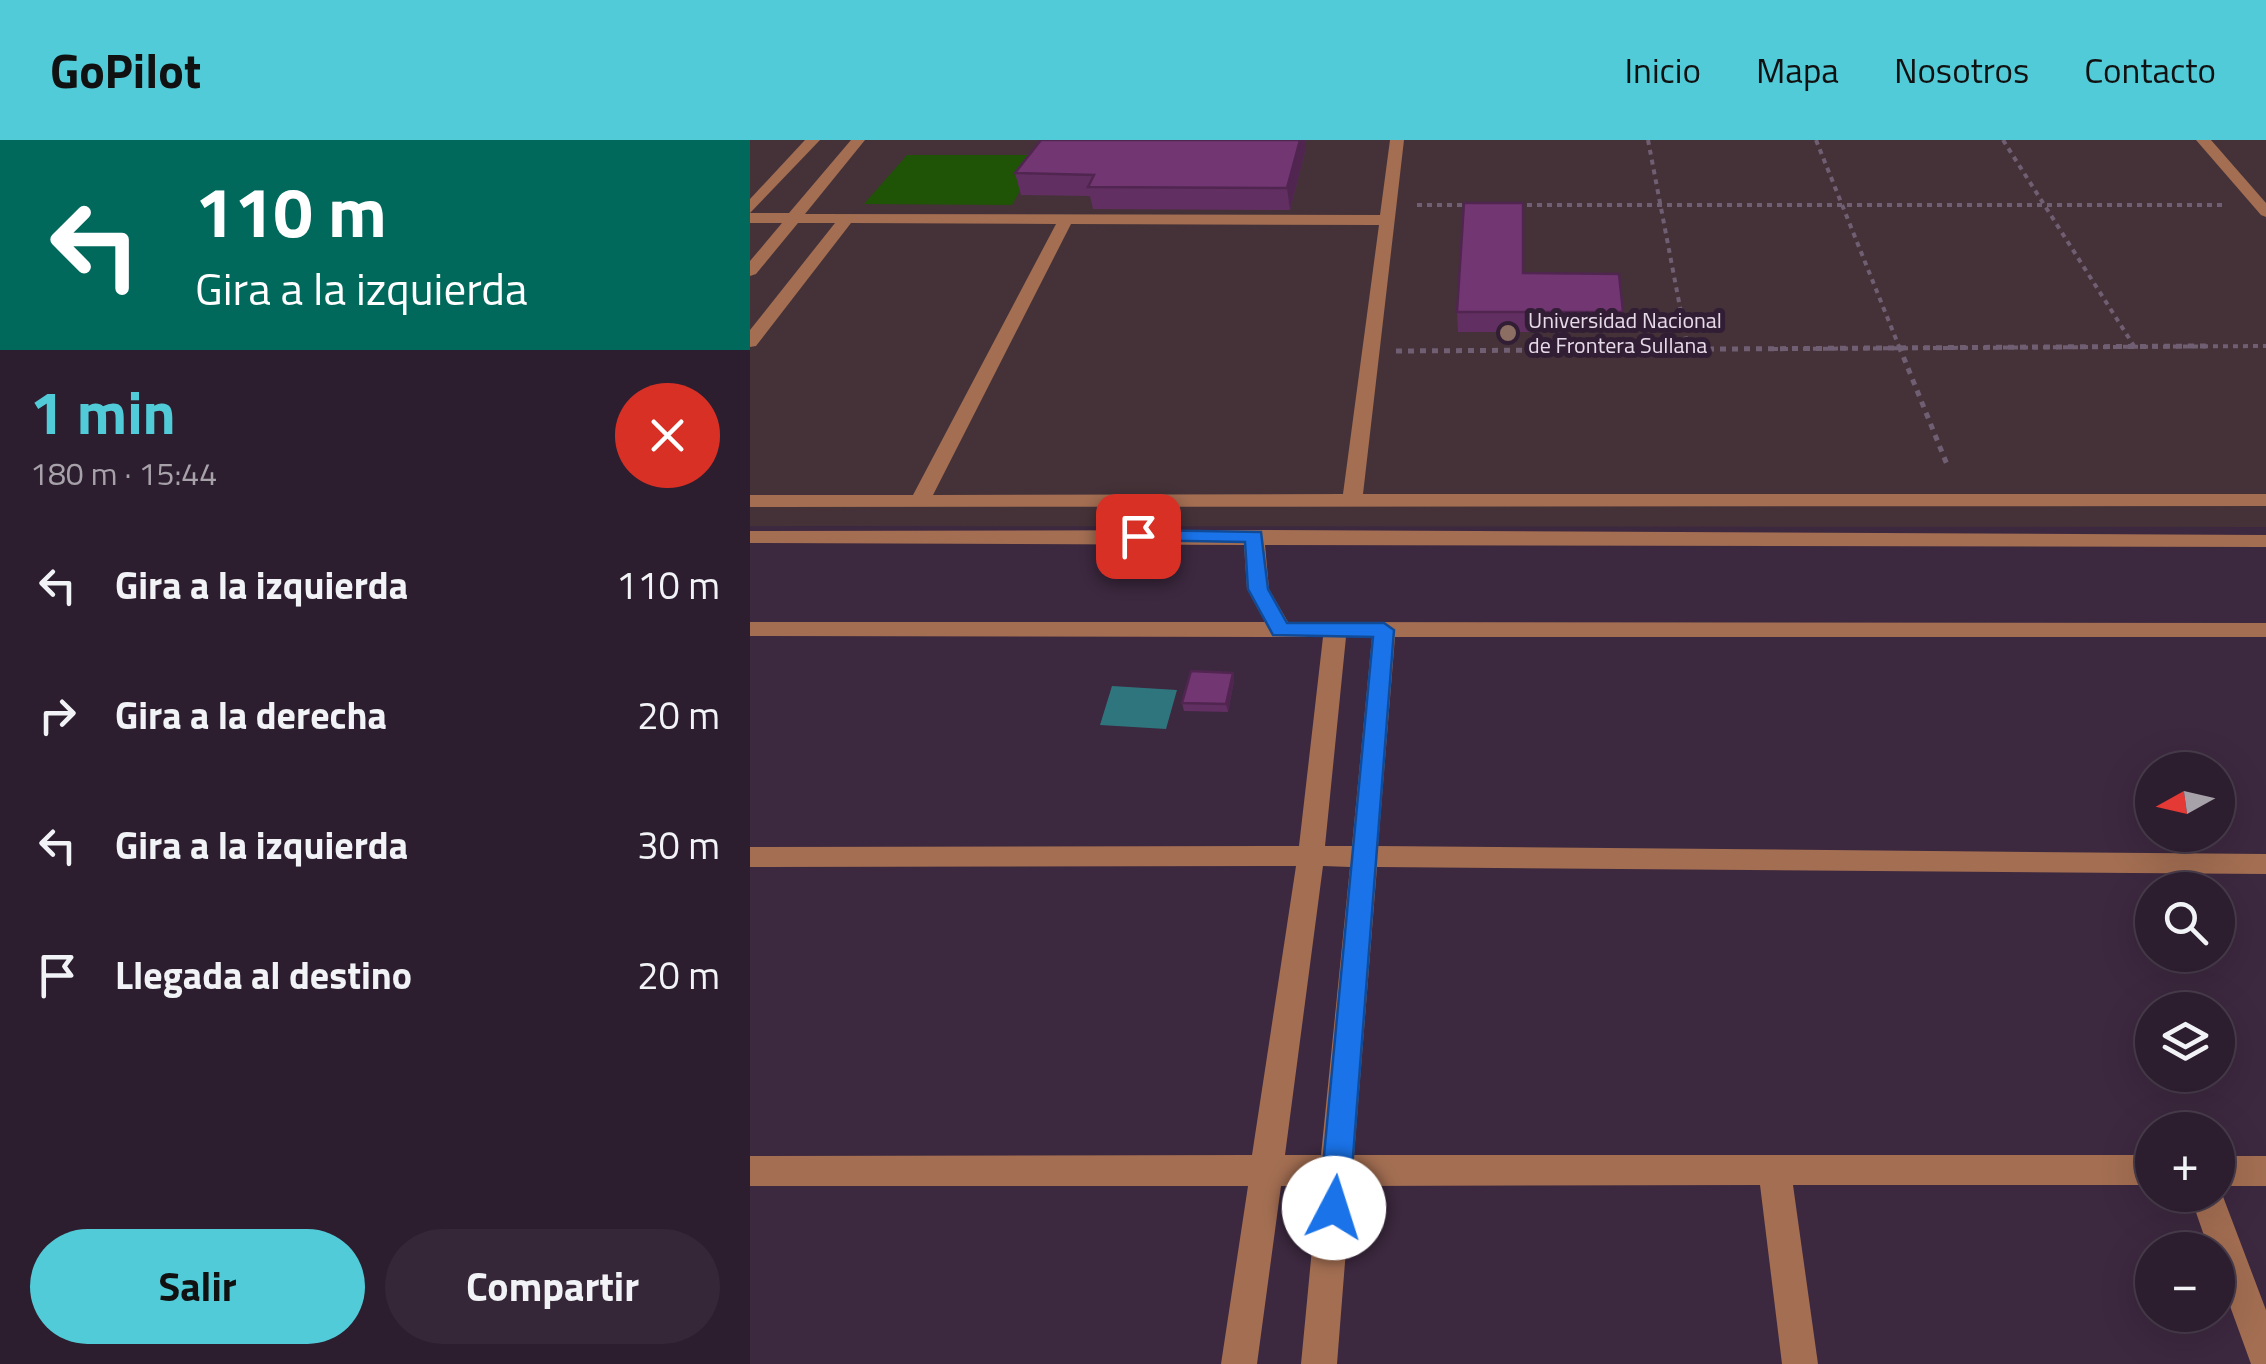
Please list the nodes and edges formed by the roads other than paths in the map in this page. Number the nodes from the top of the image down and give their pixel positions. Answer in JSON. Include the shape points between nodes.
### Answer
{"nodes":[{"id":1,"x":813,"y":140,"type":"edge"},
{"id":2,"x":858,"y":140,"type":"edge"},
{"id":3,"x":1397,"y":140,"type":"edge"},
{"id":4,"x":2202,"y":140,"type":"edge"},
{"id":5,"x":750,"y":208,"type":"edge"},
{"id":6,"x":2263,"y":208,"type":"edge"},
{"id":7,"x":1387,"y":213,"type":"junction"},
{"id":8,"x":750,"y":218,"type":"edge"},
{"id":9,"x":793,"y":218,"type":"junction"},
{"id":10,"x":848,"y":218,"type":"junction"},
{"id":11,"x":1066,"y":219,"type":"junction"},
{"id":12,"x":750,"y":270,"type":"edge"},
{"id":13,"x":750,"y":342,"type":"edge"},
{"id":14,"x":750,"y":500,"type":"edge"},
{"id":15,"x":920,"y":500,"type":"junction"},
{"id":16,"x":1352,"y":500,"type":"junction"},
{"id":17,"x":2266,"y":500,"type":"edge"},
{"id":18,"x":1254,"y":536,"type":"junction"},
{"id":19,"x":750,"y":537,"type":"edge"},
{"id":20,"x":2266,"y":541,"type":"edge"},
{"id":21,"x":750,"y":629,"type":"edge"},
{"id":22,"x":1281,"y":630,"type":"junction"},
{"id":23,"x":1335,"y":630,"type":"junction"},
{"id":24,"x":1384,"y":630,"type":"junction"},
{"id":25,"x":2263,"y":635,"type":"edge"},
{"id":26,"x":1311,"y":856,"type":"junction"},
{"id":27,"x":750,"y":857,"type":"edge"},
{"id":28,"x":1365,"y":857,"type":"junction"},
{"id":29,"x":2266,"y":864,"type":"edge"},
{"id":30,"x":1265,"y":1168,"type":"junction"},
{"id":31,"x":1337,"y":1169,"type":"junction"},
{"id":32,"x":1774,"y":1169,"type":"junction"},
{"id":33,"x":2135,"y":1170,"type":"edge"},
{"id":34,"x":2235,"y":1170,"type":"edge"},
{"id":35,"x":2266,"y":1170,"type":"edge"},
{"id":36,"x":750,"y":1172,"type":"edge"},
{"id":37,"x":2212,"y":1212,"type":"edge"},
{"id":38,"x":2266,"y":1358,"type":"edge"},
{"id":39,"x":1239,"y":1364,"type":"edge"},
{"id":40,"x":1319,"y":1364,"type":"edge"},
{"id":41,"x":1800,"y":1364,"type":"edge"}],
"edges":[{"from":1,"to":5,"type":"street"},
{"from":2,"to":9,"type":"street"},
{"from":3,"to":7,"type":"street"},
{"from":4,"to":6,"type":"street"},
{"from":7,"to":11,"type":"street"},
{"from":7,"to":16,"type":"street"},
{"from":8,"to":9,"type":"street"},
{"from":9,"to":10,"type":"street"},
{"from":9,"to":12,"type":"street"},
{"from":10,"to":11,"type":"street"},
{"from":10,"to":13,"type":"street"},
{"from":11,"to":15,"type":"street"},
{"from":14,"to":15,"type":"street"},
{"from":15,"to":16,"type":"street"},
{"from":16,"to":17,"type":"street"},
{"from":18,"to":19,"type":"street"},
{"from":18,"to":20,"type":"street"},
{"from":18,"to":22,"type":"street","via":[[1258,589]]},
{"from":21,"to":22,"type":"street"},
{"from":22,"to":23,"type":"street"},
{"from":23,"to":24,"type":"street"},
{"from":23,"to":26,"type":"street"},
{"from":24,"to":25,"type":"street"},
{"from":24,"to":28,"type":"street"},
{"from":26,"to":27,"type":"street"},
{"from":26,"to":28,"type":"street"},
{"from":26,"to":30,"type":"street"},
{"from":28,"to":29,"type":"street"},
{"from":28,"to":31,"type":"street"},
{"from":30,"to":31,"type":"street"},
{"from":30,"to":36,"type":"street"},
{"from":30,"to":39,"type":"street"},
{"from":31,"to":32,"type":"street"},
{"from":31,"to":40,"type":"street"},
{"from":32,"to":33,"type":"street"},
{"from":32,"to":41,"type":"street"},
{"from":34,"to":35,"type":"street"},
{"from":37,"to":38,"type":"street"}]}
